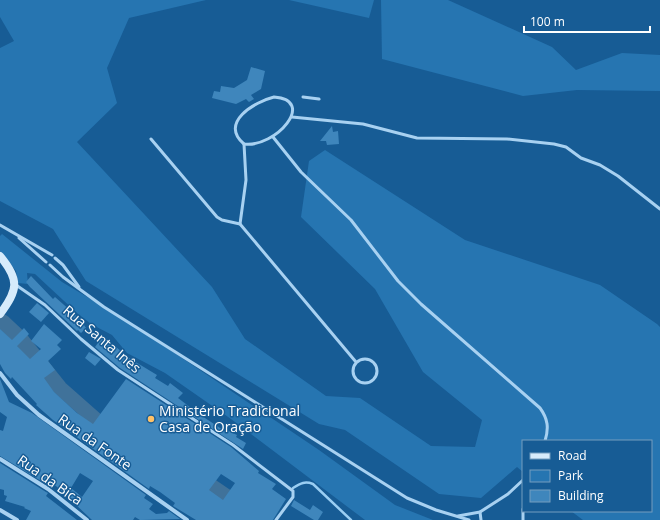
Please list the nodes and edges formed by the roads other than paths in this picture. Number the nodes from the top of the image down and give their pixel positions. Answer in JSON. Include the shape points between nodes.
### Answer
{"nodes":[{"id":1,"x":303,"y":97,"type":"dead end"},
{"id":2,"x":319,"y":100,"type":"dead end"},
{"id":3,"x":292,"y":117,"type":"junction"},
{"id":4,"x":273,"y":137,"type":"junction"},
{"id":5,"x":151,"y":139,"type":"dead end"},
{"id":6,"x":244,"y":144,"type":"junction"},
{"id":7,"x":660,"y":209,"type":"edge"},
{"id":8,"x":240,"y":224,"type":"junction"},
{"id":9,"x":0,"y":225,"type":"edge"},
{"id":10,"x":14,"y":234,"type":"junction"},
{"id":11,"x":52,"y":255,"type":"dead end"},
{"id":12,"x":0,"y":256,"type":"edge"},
{"id":13,"x":56,"y":258,"type":"dead end"},
{"id":14,"x":46,"y":262,"type":"dead end"},
{"id":15,"x":50,"y":265,"type":"dead end"},
{"id":16,"x":15,"y":285,"type":"junction"},
{"id":17,"x":80,"y":288,"type":"junction"},
{"id":18,"x":0,"y":314,"type":"edge"},
{"id":19,"x":356,"y":362,"type":"junction"},
{"id":20,"x":0,"y":373,"type":"edge"},
{"id":21,"x":545,"y":440,"type":"edge"},
{"id":22,"x":0,"y":459,"type":"edge"},
{"id":23,"x":522,"y":481,"type":"edge"},
{"id":24,"x":0,"y":510,"type":"edge"},
{"id":25,"x":480,"y":512,"type":"junction"},
{"id":26,"x":458,"y":516,"type":"junction"},
{"id":27,"x":17,"y":520,"type":"edge"},
{"id":28,"x":87,"y":520,"type":"edge"},
{"id":29,"x":187,"y":520,"type":"edge"},
{"id":30,"x":276,"y":520,"type":"edge"},
{"id":31,"x":468,"y":520,"type":"edge"},
{"id":32,"x":481,"y":520,"type":"edge"}],
"edges":[{"from":1,"to":2,"type":"lane"},
{"from":3,"to":4,"type":"lane"},
{"from":3,"to":6,"type":"lane","via":[[289,102],[282,97],[265,99],[254,105],[238,119],[235,128],[236,135]]},
{"from":3,"to":7,"type":"lane","via":[[363,124],[417,138],[507,139],[554,144],[566,147],[581,158],[600,165],[618,176]]},
{"from":4,"to":6,"type":"lane","via":[[258,144]]},
{"from":4,"to":21,"type":"lane","via":[[300,172],[351,220],[398,281],[463,342],[540,408],[548,424]]},
{"from":5,"to":8,"type":"lane","via":[[217,217]]},
{"from":6,"to":8,"type":"lane","via":[[246,180]]},
{"from":8,"to":19,"type":"lane"},
{"from":9,"to":10,"type":"lane"},
{"from":10,"to":11,"type":"lane"},
{"from":10,"to":14,"type":"lane"},
{"from":12,"to":16,"type":"main road","via":[[12,273]]},
{"from":13,"to":17,"type":"lane"},
{"from":15,"to":17,"type":"lane"},
{"from":16,"to":18,"type":"main road","via":[[12,298]]},
{"from":16,"to":30,"type":"lane","name":"Rua Santa Inês","via":[[45,305],[118,370],[233,445],[293,491],[293,497]]},
{"from":17,"to":26,"type":"lane","via":[[127,322],[407,498]]},
{"from":19,"to":19,"type":"lane","via":[[353,374],[357,380],[364,383],[375,378],[376,366],[371,360],[363,359]]},
{"from":20,"to":29,"type":"street","name":"Rua da Fonte","via":[[17,395],[39,416]]},
{"from":22,"to":28,"type":"street","name":"Rua da Bica","via":[[48,489]]},
{"from":23,"to":25,"type":"lane","via":[[508,494]]},
{"from":24,"to":27,"type":"street"},
{"from":25,"to":26,"type":"lane"},
{"from":25,"to":32,"type":"lane"},
{"from":26,"to":31,"type":"lane"}]}
